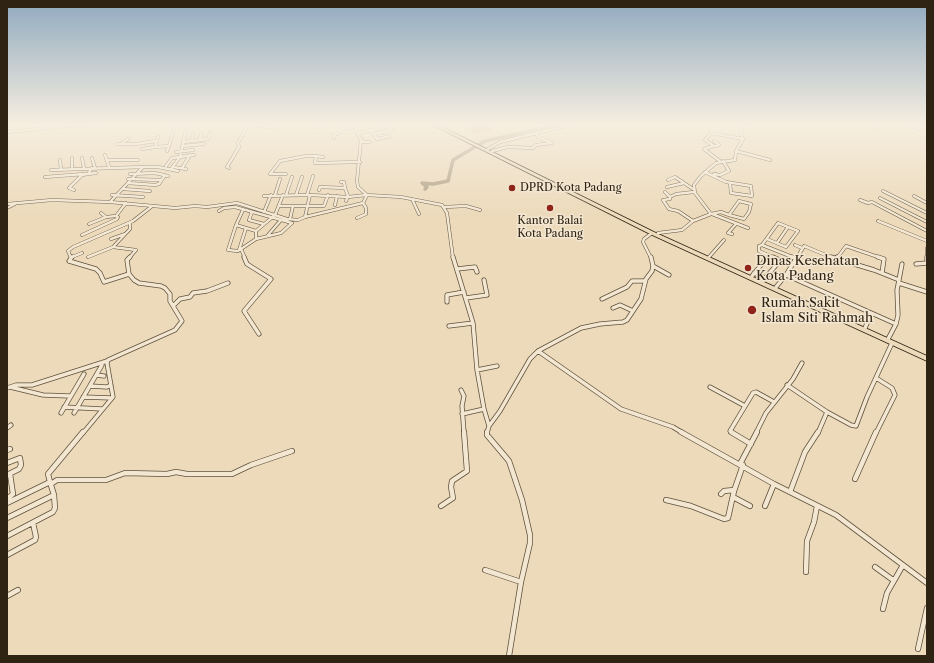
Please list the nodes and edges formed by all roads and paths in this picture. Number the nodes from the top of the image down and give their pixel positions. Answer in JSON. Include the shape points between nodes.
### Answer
{"nodes":[{"id":1,"x":106,"y":156,"type":"edge"},
{"id":2,"x":186,"y":156,"type":"edge"},
{"id":3,"x":191,"y":156,"type":"edge"},
{"id":4,"x":233,"y":156,"type":"edge"},
{"id":5,"x":316,"y":156,"type":"junction"},
{"id":6,"x":360,"y":156,"type":"edge"},
{"id":7,"x":500,"y":156,"type":"edge"},
{"id":8,"x":500,"y":156,"type":"edge"},
{"id":9,"x":714,"y":156,"type":"edge"},
{"id":10,"x":736,"y":156,"type":"edge"},
{"id":11,"x":754,"y":156,"type":"edge"},
{"id":12,"x":180,"y":157,"type":"junction"},
{"id":13,"x":323,"y":157,"type":"dead end"},
{"id":14,"x":72,"y":158,"type":"dead end"},
{"id":15,"x":82,"y":158,"type":"dead end"},
{"id":16,"x":92,"y":158,"type":"dead end"},
{"id":17,"x":296,"y":159,"type":"junction"},
{"id":18,"x":60,"y":160,"type":"dead end"},
{"id":19,"x":108,"y":160,"type":"junction"},
{"id":20,"x":138,"y":160,"type":"dead end"},
{"id":21,"x":770,"y":160,"type":"dead end"},
{"id":22,"x":287,"y":161,"type":"dead end"},
{"id":23,"x":360,"y":162,"type":"junction"},
{"id":24,"x":722,"y":162,"type":"junction"},
{"id":25,"x":280,"y":165,"type":"dead end"},
{"id":26,"x":276,"y":166,"type":"junction"},
{"id":27,"x":109,"y":167,"type":"junction"},
{"id":28,"x":143,"y":167,"type":"junction"},
{"id":29,"x":84,"y":168,"type":"junction"},
{"id":30,"x":93,"y":168,"type":"junction"},
{"id":31,"x":172,"y":168,"type":"junction"},
{"id":32,"x":182,"y":168,"type":"junction"},
{"id":33,"x":229,"y":168,"type":"dead end"},
{"id":34,"x":72,"y":169,"type":"junction"},
{"id":35,"x":186,"y":169,"type":"dead end"},
{"id":36,"x":51,"y":170,"type":"dead end"},
{"id":37,"x":60,"y":170,"type":"junction"},
{"id":38,"x":178,"y":171,"type":"dead end"},
{"id":39,"x":705,"y":172,"type":"junction"},
{"id":40,"x":96,"y":173,"type":"dead end"},
{"id":41,"x":138,"y":173,"type":"junction"},
{"id":42,"x":84,"y":174,"type":"junction"},
{"id":43,"x":88,"y":174,"type":"junction"},
{"id":44,"x":130,"y":174,"type":"dead end"},
{"id":45,"x":286,"y":174,"type":"dead end"},
{"id":46,"x":712,"y":175,"type":"junction"},
{"id":47,"x":55,"y":176,"type":"junction"},
{"id":48,"x":313,"y":176,"type":"dead end"},
{"id":49,"x":45,"y":177,"type":"dead end"},
{"id":50,"x":292,"y":177,"type":"dead end"},
{"id":51,"x":302,"y":177,"type":"dead end"},
{"id":52,"x":128,"y":179,"type":"dead end"},
{"id":53,"x":132,"y":179,"type":"junction"},
{"id":54,"x":280,"y":179,"type":"dead end"},
{"id":55,"x":161,"y":180,"type":"junction"},
{"id":56,"x":668,"y":180,"type":"dead end"},
{"id":57,"x":342,"y":182,"type":"dead end"},
{"id":58,"x":128,"y":183,"type":"junction"},
{"id":59,"x":684,"y":183,"type":"junction"},
{"id":60,"x":730,"y":183,"type":"junction"},
{"id":61,"x":74,"y":184,"type":"junction"},
{"id":62,"x":78,"y":184,"type":"dead end"},
{"id":63,"x":741,"y":184,"type":"junction"},
{"id":64,"x":320,"y":187,"type":"dead end"},
{"id":65,"x":667,"y":187,"type":"dead end"},
{"id":66,"x":345,"y":188,"type":"junction"},
{"id":67,"x":123,"y":189,"type":"junction"},
{"id":68,"x":74,"y":190,"type":"dead end"},
{"id":69,"x":694,"y":190,"type":"junction"},
{"id":70,"x":150,"y":191,"type":"dead end"},
{"id":71,"x":883,"y":191,"type":"dead end"},
{"id":72,"x":665,"y":192,"type":"dead end"},
{"id":73,"x":112,"y":194,"type":"dead end"},
{"id":74,"x":742,"y":194,"type":"junction"},
{"id":75,"x":118,"y":195,"type":"junction"},
{"id":76,"x":273,"y":195,"type":"junction"},
{"id":77,"x":284,"y":195,"type":"junction"},
{"id":78,"x":296,"y":195,"type":"junction"},
{"id":79,"x":308,"y":195,"type":"junction"},
{"id":80,"x":328,"y":195,"type":"junction"},
{"id":81,"x":366,"y":195,"type":"junction"},
{"id":82,"x":264,"y":196,"type":"dead end"},
{"id":83,"x":337,"y":196,"type":"junction"},
{"id":84,"x":670,"y":196,"type":"junction"},
{"id":85,"x":914,"y":196,"type":"dead end"},
{"id":86,"x":143,"y":197,"type":"dead end"},
{"id":87,"x":348,"y":197,"type":"junction"},
{"id":88,"x":880,"y":198,"type":"dead end"},
{"id":89,"x":412,"y":199,"type":"junction"},
{"id":90,"x":860,"y":200,"type":"dead end"},
{"id":91,"x":346,"y":201,"type":"dead end"},
{"id":92,"x":110,"y":202,"type":"junction"},
{"id":93,"x":16,"y":203,"type":"junction"},
{"id":94,"x":363,"y":203,"type":"junction"},
{"id":95,"x":927,"y":203,"type":"edge"},
{"id":96,"x":7,"y":204,"type":"edge"},
{"id":97,"x":126,"y":204,"type":"junction"},
{"id":98,"x":335,"y":205,"type":"dead end"},
{"id":99,"x":279,"y":206,"type":"junction"},
{"id":100,"x":293,"y":206,"type":"junction"},
{"id":101,"x":308,"y":206,"type":"junction"},
{"id":102,"x":150,"y":207,"type":"junction"},
{"id":103,"x":444,"y":207,"type":"junction"},
{"id":104,"x":7,"y":208,"type":"edge"},
{"id":105,"x":243,"y":210,"type":"junction"},
{"id":106,"x":480,"y":210,"type":"dead end"},
{"id":107,"x":219,"y":211,"type":"dead end"},
{"id":108,"x":252,"y":212,"type":"junction"},
{"id":109,"x":264,"y":212,"type":"junction"},
{"id":110,"x":101,"y":213,"type":"dead end"},
{"id":111,"x":927,"y":213,"type":"edge"},
{"id":112,"x":419,"y":214,"type":"dead end"},
{"id":113,"x":711,"y":214,"type":"junction"},
{"id":114,"x":729,"y":215,"type":"junction"},
{"id":115,"x":116,"y":216,"type":"junction"},
{"id":116,"x":692,"y":216,"type":"dead end"},
{"id":117,"x":106,"y":217,"type":"junction"},
{"id":118,"x":273,"y":217,"type":"junction"},
{"id":119,"x":304,"y":217,"type":"junction"},
{"id":120,"x":357,"y":218,"type":"dead end"},
{"id":121,"x":281,"y":220,"type":"junction"},
{"id":122,"x":695,"y":220,"type":"junction"},
{"id":123,"x":291,"y":221,"type":"junction"},
{"id":124,"x":878,"y":221,"type":"dead end"},
{"id":125,"x":927,"y":222,"type":"edge"},
{"id":126,"x":130,"y":223,"type":"junction"},
{"id":127,"x":636,"y":223,"type":"junction"},
{"id":128,"x":89,"y":224,"type":"dead end"},
{"id":129,"x":264,"y":224,"type":"junction"},
{"id":130,"x":296,"y":224,"type":"dead end"},
{"id":131,"x":736,"y":224,"type":"junction"},
{"id":132,"x":236,"y":225,"type":"junction"},
{"id":133,"x":788,"y":227,"type":"junction"},
{"id":134,"x":246,"y":228,"type":"junction"},
{"id":135,"x":748,"y":228,"type":"dead end"},
{"id":136,"x":256,"y":231,"type":"junction"},
{"id":137,"x":927,"y":231,"type":"edge"},
{"id":138,"x":87,"y":232,"type":"junction"},
{"id":139,"x":126,"y":233,"type":"junction"},
{"id":140,"x":652,"y":233,"type":"junction"},
{"id":141,"x":658,"y":233,"type":"junction"},
{"id":142,"x":732,"y":234,"type":"dead end"},
{"id":143,"x":82,"y":235,"type":"dead end"},
{"id":144,"x":268,"y":235,"type":"junction"},
{"id":145,"x":92,"y":238,"type":"junction"},
{"id":146,"x":111,"y":239,"type":"dead end"},
{"id":147,"x":256,"y":239,"type":"junction"},
{"id":148,"x":767,"y":239,"type":"junction"},
{"id":149,"x":724,"y":240,"type":"dead end"},
{"id":150,"x":927,"y":241,"type":"edge"},
{"id":151,"x":777,"y":243,"type":"junction"},
{"id":152,"x":678,"y":244,"type":"junction"},
{"id":153,"x":762,"y":245,"type":"junction"},
{"id":154,"x":795,"y":245,"type":"dead end"},
{"id":155,"x":113,"y":247,"type":"junction"},
{"id":156,"x":802,"y":248,"type":"junction"},
{"id":157,"x":927,"y":248,"type":"edge"},
{"id":158,"x":240,"y":249,"type":"junction"},
{"id":159,"x":82,"y":253,"type":"dead end"},
{"id":160,"x":72,"y":257,"type":"junction"},
{"id":161,"x":88,"y":257,"type":"dead end"},
{"id":162,"x":710,"y":257,"type":"junction"},
{"id":163,"x":795,"y":258,"type":"junction"},
{"id":164,"x":836,"y":259,"type":"junction"},
{"id":165,"x":927,"y":262,"type":"edge"},
{"id":166,"x":902,"y":264,"type":"dead end"},
{"id":167,"x":916,"y":264,"type":"dead end"},
{"id":168,"x":791,"y":265,"type":"junction"},
{"id":169,"x":653,"y":266,"type":"junction"},
{"id":170,"x":457,"y":269,"type":"junction"},
{"id":171,"x":477,"y":272,"type":"dead end"},
{"id":172,"x":882,"y":273,"type":"junction"},
{"id":173,"x":130,"y":274,"type":"junction"},
{"id":174,"x":786,"y":274,"type":"junction"},
{"id":175,"x":669,"y":275,"type":"dead end"},
{"id":176,"x":753,"y":275,"type":"junction"},
{"id":177,"x":484,"y":280,"type":"dead end"},
{"id":178,"x":764,"y":280,"type":"junction"},
{"id":179,"x":645,"y":281,"type":"junction"},
{"id":180,"x":899,"y":281,"type":"junction"},
{"id":181,"x":228,"y":284,"type":"dead end"},
{"id":182,"x":776,"y":287,"type":"junction"},
{"id":183,"x":464,"y":292,"type":"junction"},
{"id":184,"x":927,"y":292,"type":"edge"},
{"id":185,"x":466,"y":298,"type":"junction"},
{"id":186,"x":602,"y":299,"type":"dead end"},
{"id":187,"x":447,"y":302,"type":"dead end"},
{"id":188,"x":173,"y":306,"type":"junction"},
{"id":189,"x":613,"y":308,"type":"dead end"},
{"id":190,"x":633,"y":311,"type":"junction"},
{"id":191,"x":868,"y":321,"type":"dead end"},
{"id":192,"x":473,"y":323,"type":"junction"},
{"id":193,"x":851,"y":323,"type":"junction"},
{"id":194,"x":896,"y":324,"type":"junction"},
{"id":195,"x":449,"y":326,"type":"dead end"},
{"id":196,"x":865,"y":328,"type":"junction"},
{"id":197,"x":259,"y":334,"type":"dead end"},
{"id":198,"x":890,"y":341,"type":"junction"},
{"id":199,"x":538,"y":351,"type":"junction"},
{"id":200,"x":927,"y":358,"type":"edge"},
{"id":201,"x":107,"y":361,"type":"junction"},
{"id":202,"x":802,"y":363,"type":"dead end"},
{"id":203,"x":102,"y":365,"type":"dead end"},
{"id":204,"x":497,"y":366,"type":"dead end"},
{"id":205,"x":477,"y":370,"type":"junction"},
{"id":206,"x":84,"y":374,"type":"dead end"},
{"id":207,"x":96,"y":375,"type":"junction"},
{"id":208,"x":104,"y":376,"type":"dead end"},
{"id":209,"x":876,"y":378,"type":"junction"},
{"id":210,"x":111,"y":385,"type":"junction"},
{"id":211,"x":787,"y":385,"type":"junction"},
{"id":212,"x":90,"y":386,"type":"junction"},
{"id":213,"x":8,"y":387,"type":"edge"},
{"id":214,"x":710,"y":387,"type":"dead end"},
{"id":215,"x":461,"y":390,"type":"dead end"},
{"id":216,"x":70,"y":396,"type":"junction"},
{"id":217,"x":83,"y":397,"type":"junction"},
{"id":218,"x":112,"y":398,"type":"junction"},
{"id":219,"x":774,"y":402,"type":"junction"},
{"id":220,"x":745,"y":406,"type":"junction"},
{"id":221,"x":64,"y":408,"type":"junction"},
{"id":222,"x":77,"y":408,"type":"junction"},
{"id":223,"x":102,"y":409,"type":"junction"},
{"id":224,"x":484,"y":409,"type":"junction"},
{"id":225,"x":827,"y":412,"type":"junction"},
{"id":226,"x":61,"y":413,"type":"dead end"},
{"id":227,"x":74,"y":413,"type":"dead end"},
{"id":228,"x":462,"y":414,"type":"junction"},
{"id":229,"x":489,"y":426,"type":"junction"},
{"id":230,"x":751,"y":444,"type":"junction"},
{"id":231,"x":292,"y":451,"type":"dead end"},
{"id":232,"x":7,"y":463,"type":"edge"},
{"id":233,"x":741,"y":465,"type":"junction"},
{"id":234,"x":8,"y":475,"type":"edge"},
{"id":235,"x":855,"y":479,"type":"dead end"},
{"id":236,"x":50,"y":483,"type":"junction"},
{"id":237,"x":774,"y":484,"type":"junction"},
{"id":238,"x":9,"y":487,"type":"edge"},
{"id":239,"x":734,"y":490,"type":"junction"},
{"id":240,"x":790,"y":492,"type":"junction"},
{"id":241,"x":721,"y":494,"type":"dead end"},
{"id":242,"x":54,"y":495,"type":"junction"},
{"id":243,"x":732,"y":497,"type":"junction"},
{"id":244,"x":7,"y":499,"type":"edge"},
{"id":245,"x":666,"y":500,"type":"dead end"},
{"id":246,"x":7,"y":503,"type":"edge"},
{"id":247,"x":441,"y":506,"type":"dead end"},
{"id":248,"x":750,"y":506,"type":"dead end"},
{"id":249,"x":766,"y":506,"type":"dead end"},
{"id":250,"x":817,"y":506,"type":"junction"},
{"id":251,"x":7,"y":518,"type":"edge"},
{"id":252,"x":33,"y":523,"type":"junction"},
{"id":253,"x":7,"y":532,"type":"edge"},
{"id":254,"x":7,"y":536,"type":"edge"},
{"id":255,"x":7,"y":555,"type":"edge"},
{"id":256,"x":903,"y":565,"type":"junction"},
{"id":257,"x":875,"y":567,"type":"dead end"},
{"id":258,"x":486,"y":570,"type":"dead end"},
{"id":259,"x":806,"y":572,"type":"dead end"},
{"id":260,"x":893,"y":580,"type":"junction"},
{"id":261,"x":521,"y":582,"type":"junction"},
{"id":262,"x":927,"y":583,"type":"edge"},
{"id":263,"x":18,"y":590,"type":"dead end"},
{"id":264,"x":8,"y":595,"type":"edge"},
{"id":265,"x":927,"y":608,"type":"edge"},
{"id":266,"x":882,"y":609,"type":"dead end"},
{"id":267,"x":918,"y":649,"type":"dead end"},
{"id":268,"x":509,"y":656,"type":"edge"}],
"edges":[{"from":1,"to":19,"type":"street"},
{"from":2,"to":12,"type":"street"},
{"from":3,"to":32,"type":"street"},
{"from":4,"to":33,"type":"street","via":[[228,164]]},
{"from":5,"to":13,"type":"street"},
{"from":5,"to":17,"type":"street"},
{"from":5,"to":23,"type":"street","via":[[315,163]]},
{"from":6,"to":23,"type":"street"},
{"from":7,"to":127,"type":"highway"},
{"from":8,"to":127,"type":"highway"},
{"from":9,"to":24,"type":"street"},
{"from":10,"to":24,"type":"street","via":[[736,160]]},
{"from":11,"to":21,"type":"street"},
{"from":12,"to":31,"type":"street"},
{"from":12,"to":31,"type":"street","via":[[171,158],[165,166]]},
{"from":14,"to":34,"type":"street"},
{"from":15,"to":29,"type":"street"},
{"from":16,"to":30,"type":"street"},
{"from":17,"to":22,"type":"street"},
{"from":17,"to":26,"type":"street","via":[[282,161]]},
{"from":18,"to":37,"type":"street"},
{"from":19,"to":20,"type":"street"},
{"from":19,"to":27,"type":"street"},
{"from":23,"to":81,"type":"street","via":[[357,185]]},
{"from":24,"to":39,"type":"street","via":[[716,162]]},
{"from":24,"to":46,"type":"street","via":[[729,171]]},
{"from":25,"to":26,"type":"street"},
{"from":26,"to":45,"type":"street","via":[[270,174]]},
{"from":27,"to":28,"type":"street"},
{"from":27,"to":30,"type":"street"},
{"from":28,"to":31,"type":"street"},
{"from":28,"to":41,"type":"street"},
{"from":29,"to":30,"type":"street"},
{"from":29,"to":34,"type":"street"},
{"from":30,"to":43,"type":"street"},
{"from":31,"to":32,"type":"street"},
{"from":31,"to":38,"type":"street"},
{"from":32,"to":35,"type":"street"},
{"from":34,"to":37,"type":"street"},
{"from":36,"to":37,"type":"street"},
{"from":37,"to":47,"type":"street"},
{"from":39,"to":46,"type":"street"},
{"from":39,"to":69,"type":"street","via":[[695,184]]},
{"from":40,"to":43,"type":"street"},
{"from":41,"to":44,"type":"street"},
{"from":41,"to":53,"type":"street"},
{"from":41,"to":55,"type":"street","via":[[166,175]]},
{"from":42,"to":43,"type":"street"},
{"from":42,"to":47,"type":"street"},
{"from":42,"to":61,"type":"street"},
{"from":46,"to":60,"type":"street"},
{"from":47,"to":49,"type":"street"},
{"from":48,"to":79,"type":"street"},
{"from":50,"to":77,"type":"street"},
{"from":51,"to":78,"type":"street"},
{"from":52,"to":53,"type":"street"},
{"from":53,"to":55,"type":"street"},
{"from":53,"to":58,"type":"street"},
{"from":54,"to":76,"type":"street"},
{"from":55,"to":58,"type":"street","via":[[155,185]]},
{"from":56,"to":59,"type":"street","via":[[675,177]]},
{"from":57,"to":66,"type":"street"},
{"from":58,"to":67,"type":"street"},
{"from":59,"to":65,"type":"street"},
{"from":59,"to":69,"type":"street"},
{"from":60,"to":63,"type":"street"},
{"from":60,"to":74,"type":"street","via":[[731,193]]},
{"from":61,"to":62,"type":"street"},
{"from":61,"to":68,"type":"street","via":[[69,188]]},
{"from":63,"to":74,"type":"street"},
{"from":63,"to":74,"type":"street","via":[[751,186],[752,196]]},
{"from":64,"to":66,"type":"street"},
{"from":66,"to":87,"type":"street"},
{"from":67,"to":70,"type":"street"},
{"from":67,"to":75,"type":"street"},
{"from":69,"to":84,"type":"street"},
{"from":69,"to":113,"type":"street"},
{"from":71,"to":111,"type":"street"},
{"from":72,"to":84,"type":"street"},
{"from":73,"to":75,"type":"street"},
{"from":75,"to":86,"type":"street"},
{"from":75,"to":92,"type":"street"},
{"from":76,"to":77,"type":"street"},
{"from":76,"to":82,"type":"street"},
{"from":76,"to":109,"type":"street"},
{"from":77,"to":78,"type":"street"},
{"from":77,"to":99,"type":"street"},
{"from":78,"to":79,"type":"street"},
{"from":79,"to":80,"type":"street"},
{"from":79,"to":101,"type":"street"},
{"from":80,"to":83,"type":"street"},
{"from":80,"to":101,"type":"street","via":[[324,206]]},
{"from":81,"to":87,"type":"street"},
{"from":81,"to":89,"type":"street"},
{"from":81,"to":94,"type":"street"},
{"from":83,"to":87,"type":"street"},
{"from":83,"to":98,"type":"street"},
{"from":84,"to":122,"type":"street","via":[[670,199],[663,200],[668,209]]},
{"from":85,"to":95,"type":"street"},
{"from":87,"to":91,"type":"street"},
{"from":88,"to":125,"type":"street"},
{"from":89,"to":103,"type":"street","via":[[437,203]]},
{"from":89,"to":112,"type":"street"},
{"from":90,"to":137,"type":"street","via":[[872,202]]},
{"from":92,"to":93,"type":"street","via":[[52,200]]},
{"from":92,"to":97,"type":"street"},
{"from":93,"to":96,"type":"street"},
{"from":93,"to":104,"type":"street"},
{"from":94,"to":119,"type":"street"},
{"from":94,"to":120,"type":"street","via":[[366,214]]},
{"from":97,"to":102,"type":"street"},
{"from":97,"to":115,"type":"street"},
{"from":99,"to":100,"type":"street"},
{"from":99,"to":118,"type":"street"},
{"from":100,"to":101,"type":"street"},
{"from":100,"to":123,"type":"street"},
{"from":101,"to":119,"type":"street"},
{"from":102,"to":109,"type":"street","via":[[207,207],[237,203]]},
{"from":102,"to":126,"type":"street"},
{"from":103,"to":106,"type":"street","via":[[466,206]]},
{"from":103,"to":170,"type":"street"},
{"from":105,"to":107,"type":"street","via":[[234,207]]},
{"from":105,"to":108,"type":"street"},
{"from":105,"to":132,"type":"street"},
{"from":108,"to":118,"type":"street"},
{"from":108,"to":129,"type":"street","via":[[249,220]]},
{"from":109,"to":118,"type":"street"},
{"from":110,"to":117,"type":"street"},
{"from":113,"to":114,"type":"street","via":[[720,212]]},
{"from":113,"to":122,"type":"street"},
{"from":113,"to":131,"type":"street"},
{"from":114,"to":114,"type":"street","via":[[744,219],[751,204],[739,201]]},
{"from":115,"to":117,"type":"street"},
{"from":115,"to":138,"type":"street","via":[[118,217],[115,220]]},
{"from":116,"to":122,"type":"street"},
{"from":117,"to":128,"type":"street"},
{"from":118,"to":121,"type":"street"},
{"from":118,"to":123,"type":"street"},
{"from":118,"to":129,"type":"street"},
{"from":119,"to":123,"type":"street"},
{"from":121,"to":123,"type":"street"},
{"from":121,"to":144,"type":"street"},
{"from":122,"to":141,"type":"street","via":[[682,230]]},
{"from":123,"to":130,"type":"street"},
{"from":123,"to":144,"type":"street","via":[[281,233]]},
{"from":124,"to":150,"type":"street"},
{"from":126,"to":139,"type":"street","via":[[131,228]]},
{"from":126,"to":145,"type":"street"},
{"from":127,"to":140,"type":"highway"},
{"from":127,"to":141,"type":"highway"},
{"from":129,"to":136,"type":"street"},
{"from":131,"to":135,"type":"street"},
{"from":131,"to":142,"type":"street","via":[[728,233]]},
{"from":132,"to":134,"type":"street"},
{"from":132,"to":158,"type":"street","via":[[228,249]]},
{"from":133,"to":148,"type":"street","via":[[778,223]]},
{"from":133,"to":151,"type":"street"},
{"from":133,"to":151,"type":"street","via":[[798,232],[787,247]]},
{"from":134,"to":136,"type":"street"},
{"from":134,"to":158,"type":"street"},
{"from":136,"to":147,"type":"street"},
{"from":138,"to":143,"type":"street"},
{"from":138,"to":145,"type":"street"},
{"from":139,"to":146,"type":"street"},
{"from":139,"to":155,"type":"street"},
{"from":140,"to":152,"type":"highway"},
{"from":140,"to":169,"type":"street","via":[[643,242],[649,250]]},
{"from":141,"to":152,"type":"highway"},
{"from":144,"to":147,"type":"street"},
{"from":145,"to":160,"type":"street","via":[[70,249],[68,251]]},
{"from":147,"to":158,"type":"street"},
{"from":148,"to":151,"type":"street"},
{"from":148,"to":153,"type":"street"},
{"from":149,"to":162,"type":"street"},
{"from":152,"to":162,"type":"highway"},
{"from":152,"to":193,"type":"highway"},
{"from":153,"to":163,"type":"street"},
{"from":153,"to":168,"type":"street","via":[[759,246],[759,251]]},
{"from":154,"to":156,"type":"street"},
{"from":155,"to":161,"type":"street"},
{"from":155,"to":173,"type":"street","via":[[136,250],[127,260]]},
{"from":156,"to":163,"type":"street"},
{"from":156,"to":164,"type":"street","via":[[805,246]]},
{"from":157,"to":165,"type":"street"},
{"from":158,"to":197,"type":"street","via":[[247,264],[271,279],[244,311]]},
{"from":159,"to":160,"type":"street"},
{"from":160,"to":173,"type":"street","via":[[69,262],[96,269],[104,282]]},
{"from":162,"to":176,"type":"highway"},
{"from":163,"to":168,"type":"street"},
{"from":164,"to":172,"type":"street"},
{"from":164,"to":172,"type":"street","via":[[846,246],[884,259]]},
{"from":165,"to":167,"type":"street"},
{"from":166,"to":180,"type":"street"},
{"from":168,"to":174,"type":"street"},
{"from":169,"to":175,"type":"street"},
{"from":169,"to":179,"type":"street"},
{"from":170,"to":171,"type":"street","via":[[475,267]]},
{"from":170,"to":183,"type":"street"},
{"from":172,"to":180,"type":"street"},
{"from":173,"to":188,"type":"street","via":[[139,283],[165,288],[170,294]]},
{"from":174,"to":182,"type":"street"},
{"from":174,"to":194,"type":"street"},
{"from":176,"to":178,"type":"highway"},
{"from":176,"to":178,"type":"street","via":[[766,259],[776,262]]},
{"from":177,"to":185,"type":"street","via":[[487,295]]},
{"from":178,"to":182,"type":"highway"},
{"from":179,"to":186,"type":"street","via":[[632,281],[627,287]]},
{"from":179,"to":190,"type":"street","via":[[641,299]]},
{"from":180,"to":184,"type":"street"},
{"from":180,"to":194,"type":"street"},
{"from":181,"to":188,"type":"street","via":[[192,293],[190,297],[180,299]]},
{"from":182,"to":193,"type":"highway"},
{"from":183,"to":185,"type":"street"},
{"from":183,"to":187,"type":"street","via":[[447,295]]},
{"from":185,"to":192,"type":"street"},
{"from":188,"to":201,"type":"street","via":[[182,321],[170,334]]},
{"from":189,"to":190,"type":"street","via":[[620,305]]},
{"from":190,"to":199,"type":"street","via":[[625,321],[581,328]]},
{"from":191,"to":196,"type":"street"},
{"from":192,"to":195,"type":"street"},
{"from":192,"to":205,"type":"street"},
{"from":193,"to":196,"type":"highway"},
{"from":193,"to":198,"type":"highway"},
{"from":194,"to":198,"type":"street"},
{"from":196,"to":198,"type":"highway"},
{"from":198,"to":200,"type":"highway"},
{"from":198,"to":209,"type":"street"},
{"from":199,"to":229,"type":"street","via":[[530,359]]},
{"from":199,"to":233,"type":"street","via":[[624,411],[674,427]]},
{"from":201,"to":210,"type":"street"},
{"from":201,"to":213,"type":"street","via":[[32,385]]},
{"from":202,"to":211,"type":"street"},
{"from":203,"to":207,"type":"street"},
{"from":204,"to":205,"type":"street"},
{"from":205,"to":224,"type":"street"},
{"from":206,"to":216,"type":"street"},
{"from":207,"to":208,"type":"street"},
{"from":207,"to":212,"type":"street"},
{"from":209,"to":225,"type":"street","via":[[856,426]]},
{"from":209,"to":235,"type":"street","via":[[892,388],[895,395]]},
{"from":210,"to":212,"type":"street"},
{"from":210,"to":218,"type":"street"},
{"from":211,"to":219,"type":"street"},
{"from":211,"to":225,"type":"street"},
{"from":212,"to":217,"type":"street"},
{"from":213,"to":216,"type":"street","via":[[43,395]]},
{"from":214,"to":220,"type":"street"},
{"from":215,"to":228,"type":"street","via":[[464,396]]},
{"from":216,"to":221,"type":"street"},
{"from":217,"to":218,"type":"street"},
{"from":217,"to":222,"type":"street"},
{"from":218,"to":223,"type":"street"},
{"from":219,"to":220,"type":"street","via":[[754,392]]},
{"from":219,"to":230,"type":"street"},
{"from":220,"to":230,"type":"street","via":[[730,431]]},
{"from":221,"to":222,"type":"street"},
{"from":221,"to":226,"type":"street"},
{"from":222,"to":223,"type":"street"},
{"from":222,"to":227,"type":"street"},
{"from":223,"to":236,"type":"street","via":[[49,472]]},
{"from":224,"to":228,"type":"street"},
{"from":224,"to":229,"type":"street"},
{"from":225,"to":240,"type":"street","via":[[803,457]]},
{"from":228,"to":247,"type":"street","via":[[467,471],[452,481],[450,487],[453,498]]},
{"from":229,"to":261,"type":"street","via":[[487,436],[509,461],[527,521],[530,543]]},
{"from":230,"to":233,"type":"street"},
{"from":231,"to":236,"type":"street","via":[[232,474],[125,473],[106,480],[57,480]]},
{"from":232,"to":234,"type":"street","via":[[20,459],[21,468]]},
{"from":233,"to":237,"type":"street"},
{"from":233,"to":239,"type":"street"},
{"from":234,"to":238,"type":"street"},
{"from":236,"to":242,"type":"street"},
{"from":236,"to":246,"type":"street"},
{"from":237,"to":240,"type":"street"},
{"from":237,"to":249,"type":"street"},
{"from":238,"to":244,"type":"street","via":[[12,495]]},
{"from":239,"to":241,"type":"street"},
{"from":239,"to":243,"type":"street"},
{"from":240,"to":250,"type":"street"},
{"from":242,"to":251,"type":"street"},
{"from":242,"to":252,"type":"street","via":[[54,511]]},
{"from":243,"to":245,"type":"street","via":[[729,517],[726,519]]},
{"from":243,"to":248,"type":"street"},
{"from":250,"to":256,"type":"street","via":[[851,525]]},
{"from":250,"to":259,"type":"street","via":[[807,541]]},
{"from":252,"to":254,"type":"street"},
{"from":252,"to":255,"type":"street","via":[[35,540]]},
{"from":253,"to":254,"type":"street"},
{"from":256,"to":260,"type":"street"},
{"from":256,"to":262,"type":"street"},
{"from":257,"to":260,"type":"street"},
{"from":258,"to":261,"type":"street"},
{"from":260,"to":266,"type":"street"},
{"from":261,"to":268,"type":"street"},
{"from":263,"to":264,"type":"street"},
{"from":265,"to":267,"type":"street"}]}
